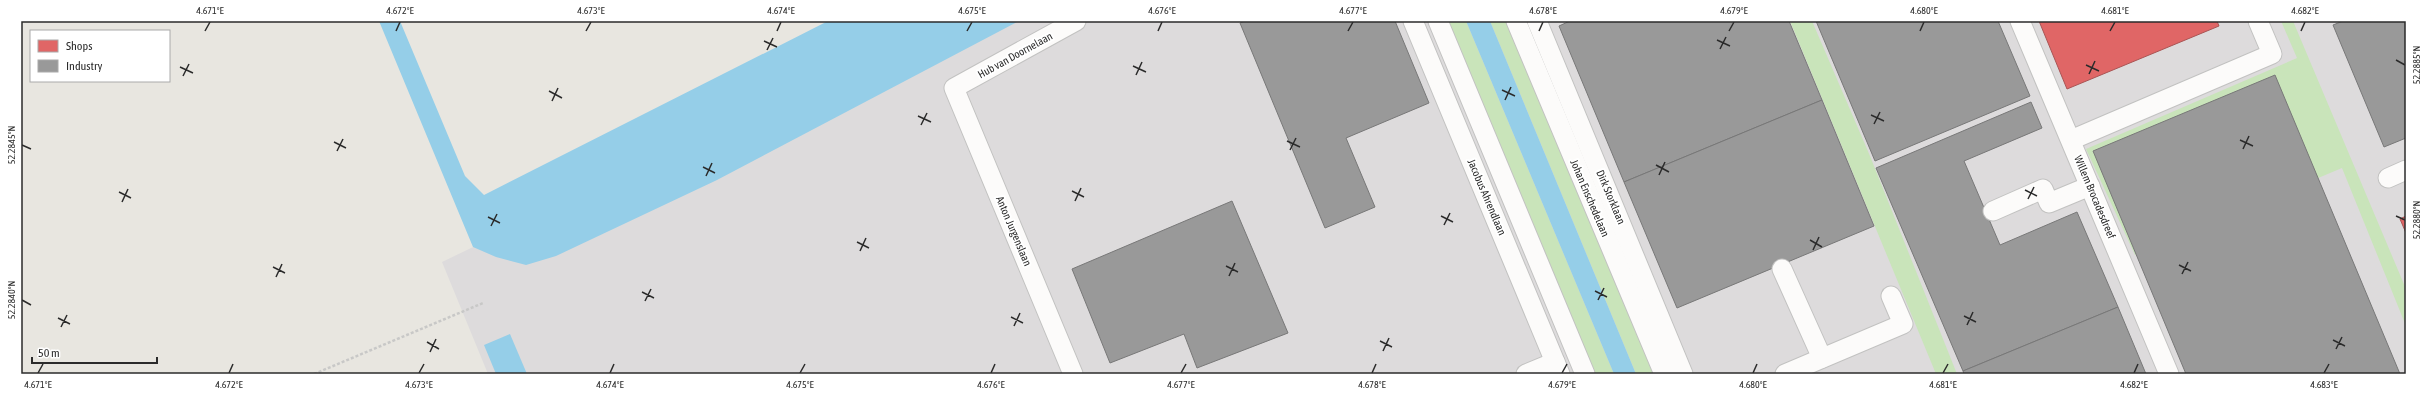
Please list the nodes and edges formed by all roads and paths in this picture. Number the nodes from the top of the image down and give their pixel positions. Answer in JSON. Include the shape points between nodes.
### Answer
{"nodes":[{"id":1,"x":1076,"y":21,"type":"edge"},
{"id":2,"x":1414,"y":21,"type":"edge"},
{"id":3,"x":1438,"y":21,"type":"edge"},
{"id":4,"x":1516,"y":21,"type":"edge"},
{"id":5,"x":1537,"y":21,"type":"edge"},
{"id":6,"x":2020,"y":21,"type":"edge"},
{"id":7,"x":2258,"y":21,"type":"edge"},
{"id":8,"x":954,"y":88,"type":"joint"},
{"id":9,"x":2070,"y":140,"type":"junction"},
{"id":10,"x":2406,"y":170,"type":"edge"},
{"id":11,"x":2388,"y":178,"type":"dead end"},
{"id":12,"x":2090,"y":186,"type":"junction"},
{"id":13,"x":1993,"y":211,"type":"dead end"},
{"id":14,"x":1782,"y":269,"type":"dead end"},
{"id":15,"x":1891,"y":296,"type":"dead end"},
{"id":16,"x":483,"y":303,"type":"dead end"},
{"id":17,"x":1822,"y":358,"type":"junction"},
{"id":18,"x":1557,"y":368,"type":"edge"},
{"id":19,"x":314,"y":374,"type":"edge"},
{"id":20,"x":1073,"y":374,"type":"edge"},
{"id":21,"x":1526,"y":374,"type":"edge"},
{"id":22,"x":1585,"y":374,"type":"edge"},
{"id":23,"x":1664,"y":374,"type":"edge"},
{"id":24,"x":1683,"y":374,"type":"edge"},
{"id":25,"x":1785,"y":374,"type":"edge"},
{"id":26,"x":2169,"y":374,"type":"edge"}],
"edges":[{"from":1,"to":8,"type":"street","name":"Hub van Doornelaan"},
{"from":2,"to":18,"type":"street","name":"Jacobus Ahrendlaan"},
{"from":3,"to":22,"type":"street"},
{"from":4,"to":23,"type":"street","name":"Johan Enschedelaan"},
{"from":5,"to":24,"type":"street","name":"Dirk Storklaan"},
{"from":6,"to":9,"type":"street","name":"Willem Brocadesdreef"},
{"from":7,"to":9,"type":"street","via":[[2272,54]]},
{"from":8,"to":20,"type":"street","name":"Anton Jurgenslaan"},
{"from":9,"to":12,"type":"street","name":"Willem Brocadesdreef"},
{"from":10,"to":11,"type":"street"},
{"from":12,"to":13,"type":"street","via":[[2049,203],[2043,189]]},
{"from":12,"to":26,"type":"street","name":"Willem Brocadesdreef"},
{"from":14,"to":17,"type":"street"},
{"from":15,"to":17,"type":"street","via":[[1903,324]]},
{"from":16,"to":19,"type":"path"},
{"from":17,"to":25,"type":"street"},
{"from":18,"to":21,"type":"street"}]}
